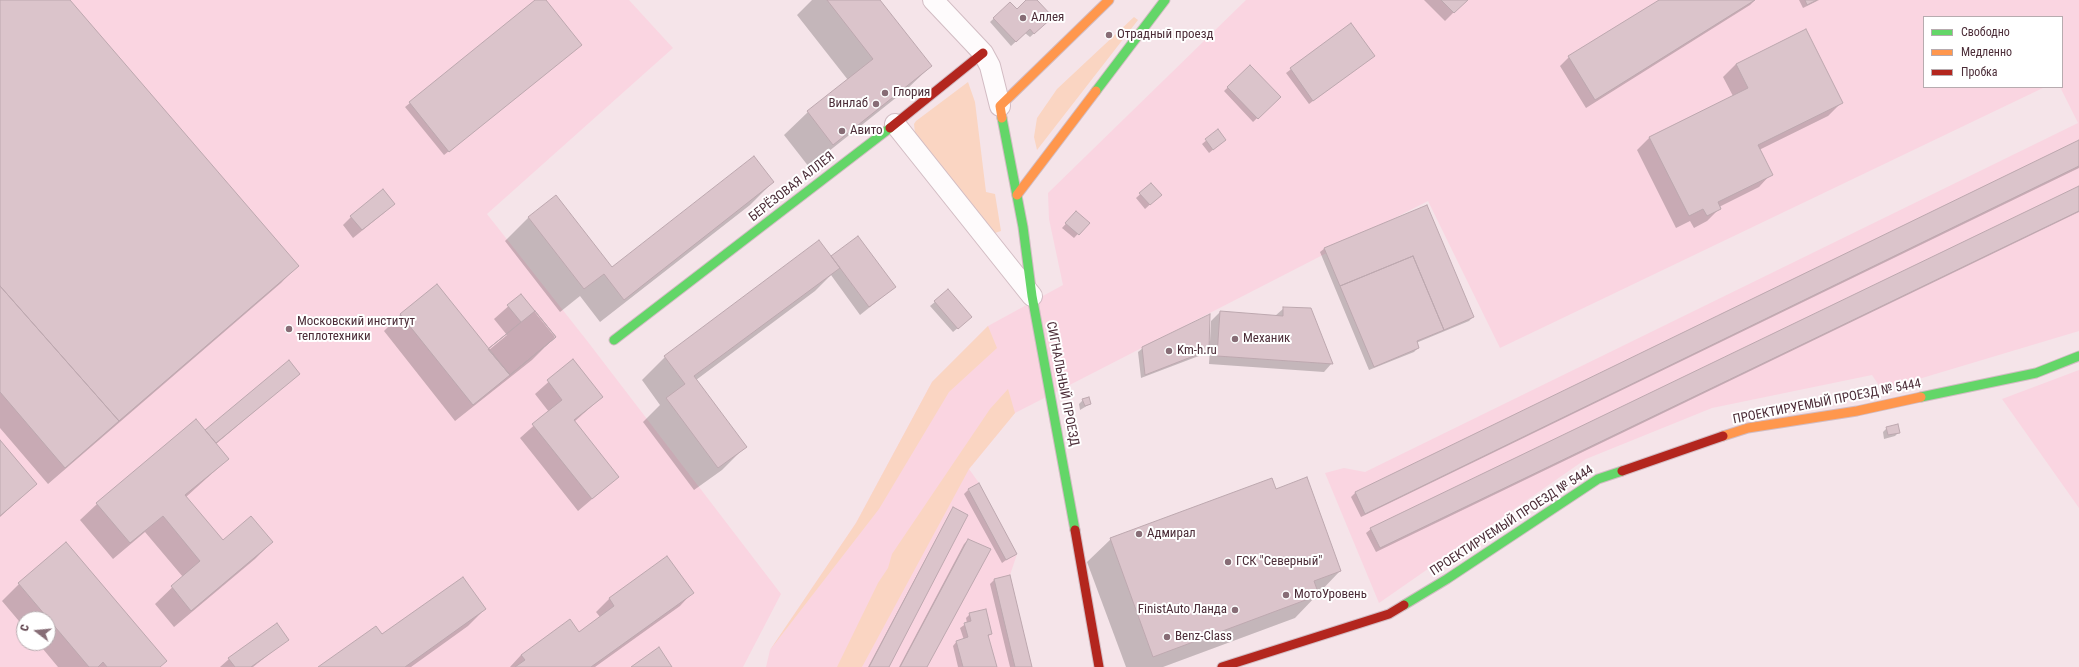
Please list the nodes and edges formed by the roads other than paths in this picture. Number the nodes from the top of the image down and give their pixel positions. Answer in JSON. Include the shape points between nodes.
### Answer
{"nodes":[{"id":1,"x":933,"y":0,"type":"edge"},
{"id":2,"x":1109,"y":0,"type":"edge"},
{"id":3,"x":1165,"y":0,"type":"edge"},
{"id":4,"x":983,"y":53,"type":"junction"},
{"id":5,"x":1000,"y":106,"type":"junction"},
{"id":6,"x":894,"y":124,"type":"junction"},
{"id":7,"x":1017,"y":195,"type":"junction"},
{"id":8,"x":1032,"y":296,"type":"junction"},
{"id":9,"x":614,"y":340,"type":"dead end"},
{"id":10,"x":2079,"y":356,"type":"edge"},
{"id":11,"x":1099,"y":667,"type":"edge"},
{"id":12,"x":1222,"y":667,"type":"edge"}],
"edges":[{"from":1,"to":4,"type":"street"},
{"from":2,"to":5,"type":"street"},
{"from":3,"to":7,"type":"street"},
{"from":4,"to":5,"type":"street","via":[[990,66]]},
{"from":4,"to":6,"type":"street","name":"БЕРЁЗОВАЯ АЛЛЕЯ"},
{"from":5,"to":7,"type":"street","name":"СИГНАЛЬНЫЙ ПРОЕЗД"},
{"from":6,"to":8,"type":"street"},
{"from":6,"to":9,"type":"street","name":"БЕРЁЗОВАЯ АЛЛЕЯ"},
{"from":7,"to":8,"type":"street","name":"СИГНАЛЬНЫЙ ПРОЕЗД"},
{"from":8,"to":11,"type":"street","name":"СИГНАЛЬНЫЙ ПРОЕЗД"},
{"from":10,"to":12,"type":"street","name":"ПРОЕКТИРУЕМЫЙ ПРОЕЗД № 5444","via":[[2036,373],[1857,412],[1748,428],[1598,479],[1447,579],[1389,614]]}]}
